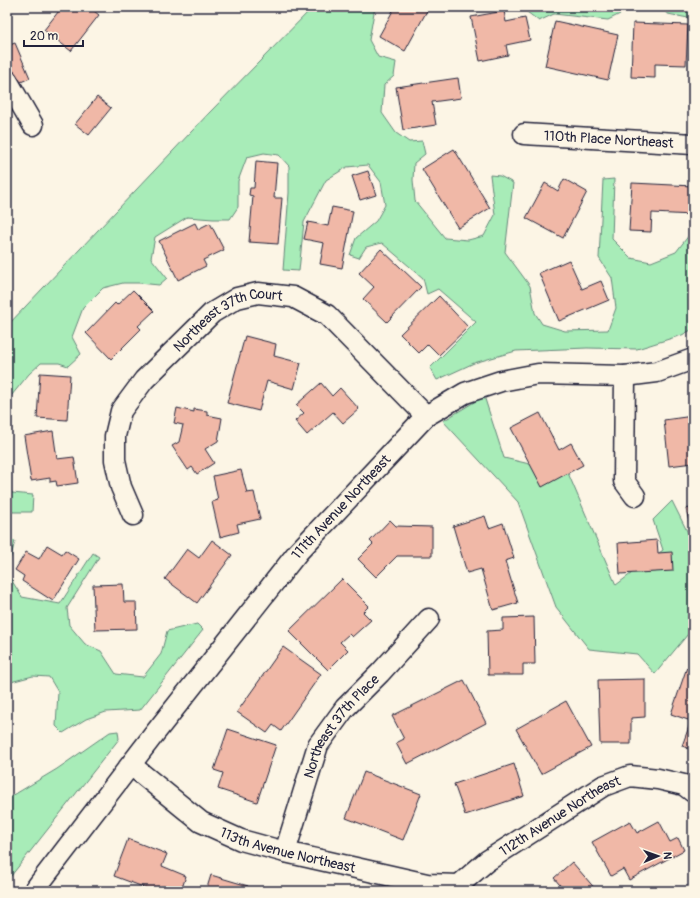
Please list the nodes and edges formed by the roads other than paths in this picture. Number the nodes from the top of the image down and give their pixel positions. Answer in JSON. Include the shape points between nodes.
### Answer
{"nodes":[{"id":1,"x":7,"y":80,"type":"edge"},
{"id":2,"x":33,"y":125,"type":"dead end"},
{"id":3,"x":524,"y":134,"type":"dead end"},
{"id":4,"x":693,"y":144,"type":"edge"},
{"id":5,"x":693,"y":359,"type":"edge"},
{"id":6,"x":625,"y":376,"type":"junction"},
{"id":7,"x":426,"y":416,"type":"junction"},
{"id":8,"x":635,"y":496,"type":"dead end"},
{"id":9,"x":133,"y":515,"type":"dead end"},
{"id":10,"x":429,"y":619,"type":"dead end"},
{"id":11,"x":131,"y":765,"type":"junction"},
{"id":12,"x":693,"y":792,"type":"edge"},
{"id":13,"x":285,"y":852,"type":"junction"},
{"id":14,"x":460,"y":888,"type":"edge"},
{"id":15,"x":34,"y":891,"type":"edge"}],
"edges":[{"from":1,"to":2,"type":"street"},
{"from":3,"to":4,"type":"street","name":"110th Place Northeast"},
{"from":5,"to":6,"type":"street","name":"111th Avenue Northeast","via":[[657,372]]},
{"from":6,"to":7,"type":"street","name":"111th Avenue Northeast","via":[[538,374],[501,381],[465,393]]},
{"from":6,"to":8,"type":"street","via":[[624,481]]},
{"from":7,"to":9,"type":"street","name":"Northeast 37th Court","via":[[327,315],[293,297],[258,293],[237,298],[212,313],[144,380],[121,411],[115,436],[115,460],[120,487]]},
{"from":7,"to":11,"type":"street","name":"111th Avenue Northeast","via":[[298,552]]},
{"from":10,"to":13,"type":"street","name":"Northeast 37th Place","via":[[345,708],[318,745]]},
{"from":11,"to":13,"type":"street","name":"113th Avenue Northeast","via":[[201,822],[241,840]]},
{"from":11,"to":15,"type":"street","name":"111th Avenue Northeast"},
{"from":12,"to":14,"type":"street","name":"112th Avenue Northeast","via":[[684,785],[630,776],[603,786],[487,861]]},
{"from":13,"to":14,"type":"street","name":"113th Avenue Northeast","via":[[427,884]]}]}
